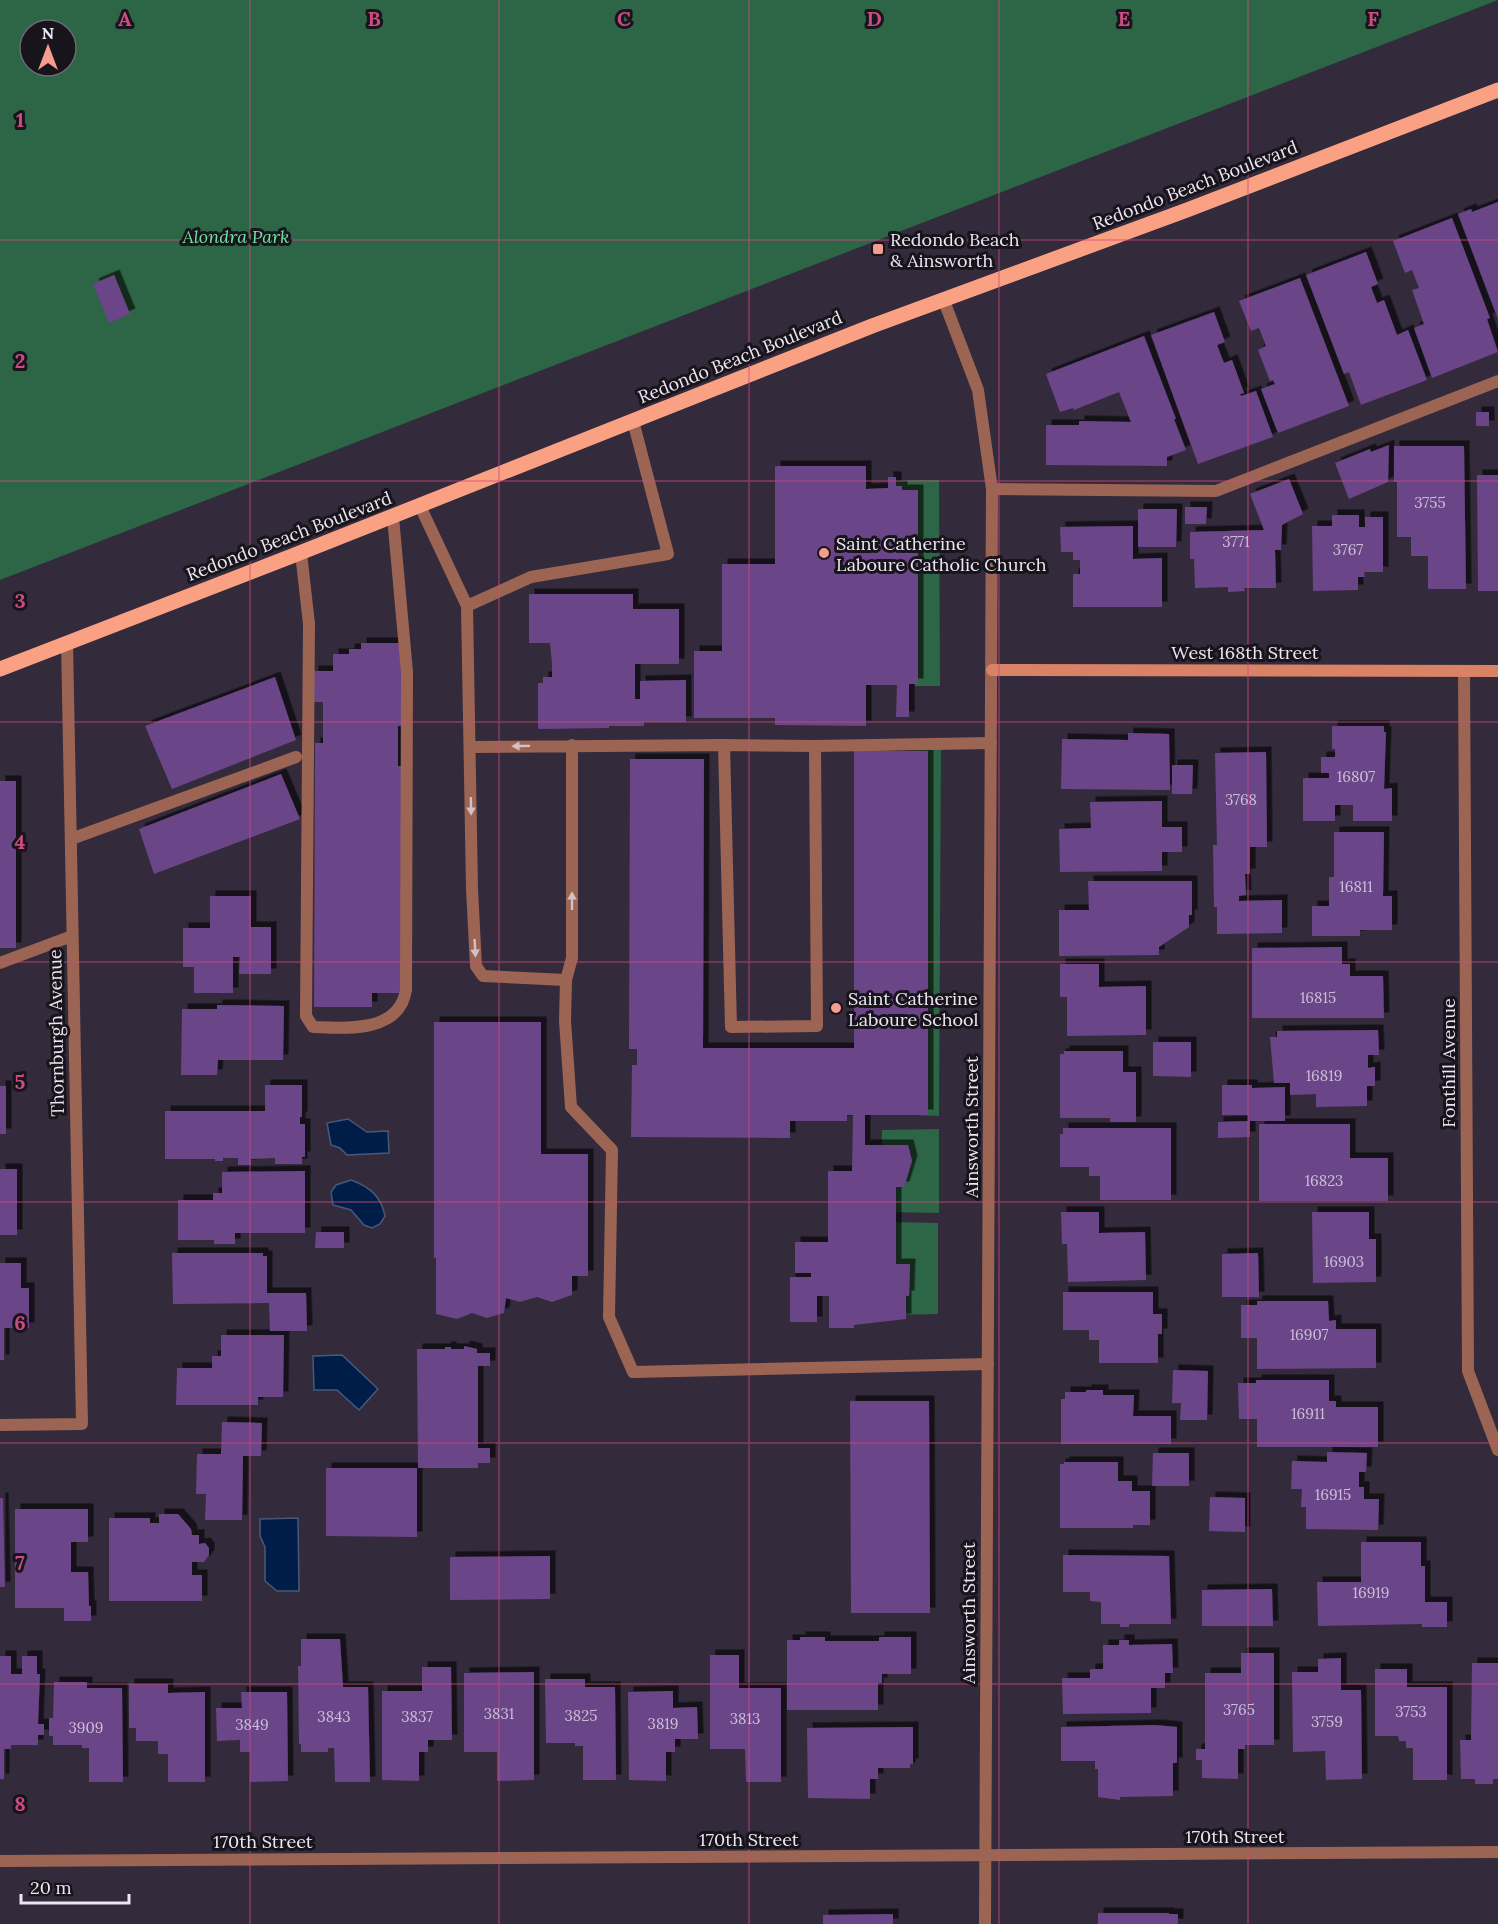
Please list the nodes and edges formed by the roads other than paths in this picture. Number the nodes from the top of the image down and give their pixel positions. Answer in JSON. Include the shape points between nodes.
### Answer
{"nodes":[{"id":1,"x":1498,"y":90,"type":"edge"},
{"id":2,"x":944,"y":301,"type":"junction"},
{"id":3,"x":1498,"y":381,"type":"edge"},
{"id":4,"x":633,"y":421,"type":"junction"},
{"id":5,"x":992,"y":489,"type":"junction"},
{"id":6,"x":420,"y":506,"type":"junction"},
{"id":7,"x":393,"y":517,"type":"junction"},
{"id":8,"x":301,"y":553,"type":"junction"},
{"id":9,"x":467,"y":606,"type":"junction"},
{"id":10,"x":67,"y":642,"type":"junction"},
{"id":11,"x":0,"y":669,"type":"edge"},
{"id":12,"x":992,"y":670,"type":"junction"},
{"id":13,"x":1464,"y":671,"type":"junction"},
{"id":14,"x":1498,"y":671,"type":"edge"},
{"id":15,"x":992,"y":743,"type":"junction"},
{"id":16,"x":572,"y":745,"type":"junction"},
{"id":17,"x":723,"y":745,"type":"junction"},
{"id":18,"x":815,"y":746,"type":"junction"},
{"id":19,"x":470,"y":747,"type":"junction"},
{"id":20,"x":296,"y":757,"type":"dead end"},
{"id":21,"x":71,"y":839,"type":"junction"},
{"id":22,"x":72,"y":936,"type":"junction"},
{"id":23,"x":0,"y":963,"type":"edge"},
{"id":24,"x":566,"y":980,"type":"junction"},
{"id":25,"x":988,"y":1364,"type":"junction"},
{"id":26,"x":0,"y":1425,"type":"edge"},
{"id":27,"x":1498,"y":1450,"type":"edge"},
{"id":28,"x":1498,"y":1852,"type":"edge"},
{"id":29,"x":985,"y":1855,"type":"junction"},
{"id":30,"x":0,"y":1861,"type":"edge"},
{"id":31,"x":985,"y":1924,"type":"edge"}],
"edges":[{"from":1,"to":2,"type":"main road","name":"Redondo Beach Boulevard"},
{"from":2,"to":4,"type":"main road","name":"Redondo Beach Boulevard"},
{"from":2,"to":5,"type":"street","name":"Ainsworth Street","via":[[978,390]]},
{"from":3,"to":5,"type":"street","via":[[1215,491]]},
{"from":4,"to":6,"type":"main road","name":"Redondo Beach Boulevard"},
{"from":4,"to":9,"type":"street","via":[[668,554],[531,577]]},
{"from":5,"to":12,"type":"street","name":"Ainsworth Street"},
{"from":6,"to":7,"type":"main road","name":"Redondo Beach Boulevard"},
{"from":6,"to":9,"type":"street"},
{"from":7,"to":8,"type":"main road","name":"Redondo Beach Boulevard"},
{"from":7,"to":8,"type":"street","via":[[407,672],[406,990],[389,1017],[356,1028],[313,1027],[306,1016],[309,624]]},
{"from":8,"to":10,"type":"main road","name":"Redondo Beach Boulevard"},
{"from":9,"to":19,"type":"street"},
{"from":10,"to":11,"type":"main road","name":"Redondo Beach Boulevard"},
{"from":10,"to":21,"type":"street","name":"Thornburgh Avenue"},
{"from":12,"to":13,"type":"street","name":"West 168th Street"},
{"from":12,"to":15,"type":"street","name":"Ainsworth Street"},
{"from":13,"to":14,"type":"street","name":"West 168th Street"},
{"from":13,"to":27,"type":"street","name":"Fonthill Avenue","via":[[1468,1371]]},
{"from":15,"to":18,"type":"street"},
{"from":15,"to":25,"type":"street","name":"Ainsworth Street"},
{"from":16,"to":17,"type":"street"},
{"from":16,"to":19,"type":"street","one_way":true},
{"from":24,"to":16,"type":"street","one_way":true,"via":[[572,958]]},
{"from":17,"to":18,"type":"street"},
{"from":17,"to":18,"type":"street","via":[[731,1027],[817,1026]]},
{"from":19,"to":24,"type":"street","one_way":true,"via":[[476,966],[483,976]]},
{"from":20,"to":21,"type":"street"},
{"from":21,"to":22,"type":"street","name":"Thornburgh Avenue"},
{"from":22,"to":23,"type":"street"},
{"from":22,"to":26,"type":"street","name":"Thornburgh Avenue","via":[[82,1424]]},
{"from":24,"to":25,"type":"street","via":[[571,1107],[612,1150],[609,1317],[633,1372]]},
{"from":25,"to":29,"type":"street","name":"Ainsworth Street"},
{"from":28,"to":29,"type":"street","name":"170th Street"},
{"from":29,"to":30,"type":"street","name":"170th Street"},
{"from":29,"to":31,"type":"street","name":"Ainsworth Street"}]}
